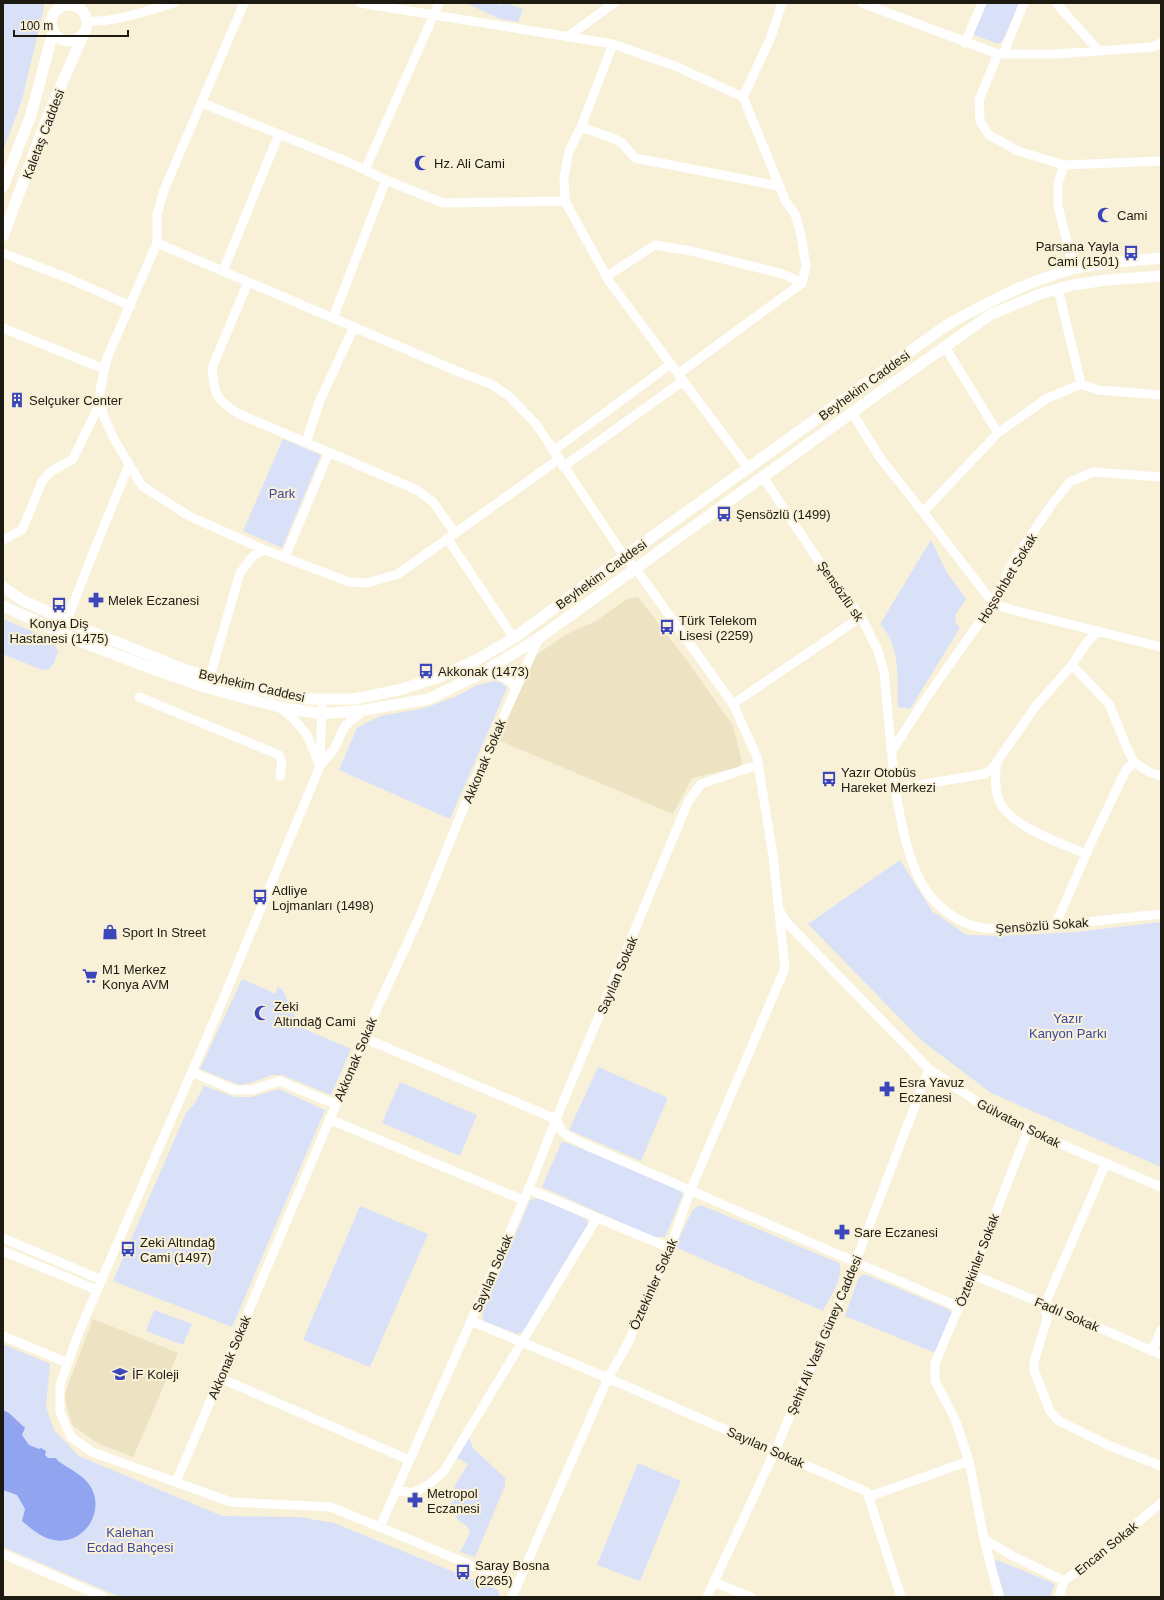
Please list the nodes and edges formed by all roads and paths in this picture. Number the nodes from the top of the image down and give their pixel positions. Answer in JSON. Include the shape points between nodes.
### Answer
{"nodes":[{"id":1,"x":174,"y":3,"type":"edge"},
{"id":2,"x":244,"y":3,"type":"edge"},
{"id":3,"x":360,"y":3,"type":"edge"},
{"id":4,"x":439,"y":3,"type":"edge"},
{"id":5,"x":614,"y":3,"type":"edge"},
{"id":6,"x":782,"y":3,"type":"edge"},
{"id":7,"x":862,"y":3,"type":"edge"},
{"id":8,"x":982,"y":3,"type":"edge"},
{"id":9,"x":1024,"y":3,"type":"edge"},
{"id":10,"x":1056,"y":3,"type":"edge"},
{"id":11,"x":57,"y":6,"type":"edge"},
{"id":12,"x":880,"y":6,"type":"edge"},
{"id":13,"x":84,"y":11,"type":"edge"},
{"id":14,"x":434,"y":16,"type":"junction"},
{"id":15,"x":53,"y":32,"type":"junction"},
{"id":16,"x":84,"y":33,"type":"junction"},
{"id":17,"x":567,"y":37,"type":"junction"},
{"id":18,"x":965,"y":42,"type":"junction"},
{"id":19,"x":613,"y":44,"type":"junction"},
{"id":20,"x":1157,"y":45,"type":"edge"},
{"id":21,"x":1099,"y":51,"type":"junction"},
{"id":22,"x":1000,"y":54,"type":"junction"},
{"id":23,"x":743,"y":97,"type":"junction"},
{"id":24,"x":202,"y":102,"type":"junction"},
{"id":25,"x":581,"y":127,"type":"junction"},
{"id":26,"x":279,"y":134,"type":"junction"},
{"id":27,"x":1161,"y":161,"type":"edge"},
{"id":28,"x":1064,"y":165,"type":"junction"},
{"id":29,"x":365,"y":170,"type":"junction"},
{"id":30,"x":386,"y":180,"type":"junction"},
{"id":31,"x":779,"y":186,"type":"junction"},
{"id":32,"x":3,"y":187,"type":"edge"},
{"id":33,"x":565,"y":201,"type":"junction"},
{"id":34,"x":3,"y":236,"type":"edge"},
{"id":35,"x":157,"y":244,"type":"junction"},
{"id":36,"x":3,"y":253,"type":"edge"},
{"id":37,"x":1161,"y":258,"type":"edge"},
{"id":38,"x":1074,"y":269,"type":"junction"},
{"id":39,"x":223,"y":271,"type":"junction"},
{"id":40,"x":607,"y":276,"type":"junction"},
{"id":41,"x":1161,"y":276,"type":"edge"},
{"id":42,"x":248,"y":282,"type":"junction"},
{"id":43,"x":802,"y":283,"type":"junction"},
{"id":44,"x":1058,"y":289,"type":"junction"},
{"id":45,"x":131,"y":306,"type":"junction"},
{"id":46,"x":333,"y":318,"type":"junction"},
{"id":47,"x":354,"y":327,"type":"junction"},
{"id":48,"x":3,"y":328,"type":"edge"},
{"id":49,"x":944,"y":347,"type":"junction"},
{"id":50,"x":671,"y":364,"type":"junction"},
{"id":51,"x":104,"y":369,"type":"junction"},
{"id":52,"x":681,"y":377,"type":"junction"},
{"id":53,"x":1081,"y":384,"type":"junction"},
{"id":54,"x":1161,"y":395,"type":"edge"},
{"id":55,"x":101,"y":400,"type":"junction"},
{"id":56,"x":852,"y":413,"type":"junction"},
{"id":57,"x":998,"y":433,"type":"junction"},
{"id":58,"x":306,"y":442,"type":"junction"},
{"id":59,"x":328,"y":452,"type":"junction"},
{"id":60,"x":559,"y":459,"type":"junction"},
{"id":61,"x":130,"y":465,"type":"junction"},
{"id":62,"x":748,"y":468,"type":"junction"},
{"id":63,"x":763,"y":477,"type":"junction"},
{"id":64,"x":1161,"y":477,"type":"edge"},
{"id":65,"x":923,"y":512,"type":"junction"},
{"id":66,"x":451,"y":535,"type":"junction"},
{"id":67,"x":3,"y":540,"type":"edge"},
{"id":68,"x":264,"y":550,"type":"junction"},
{"id":69,"x":624,"y":556,"type":"junction"},
{"id":70,"x":285,"y":557,"type":"junction"},
{"id":71,"x":636,"y":569,"type":"junction"},
{"id":72,"x":3,"y":587,"type":"edge"},
{"id":73,"x":994,"y":603,"type":"junction"},
{"id":74,"x":3,"y":606,"type":"edge"},
{"id":75,"x":861,"y":617,"type":"junction"},
{"id":76,"x":67,"y":620,"type":"junction"},
{"id":77,"x":1098,"y":631,"type":"junction"},
{"id":78,"x":514,"y":638,"type":"junction"},
{"id":79,"x":539,"y":638,"type":"junction"},
{"id":80,"x":1161,"y":647,"type":"edge"},
{"id":81,"x":1072,"y":665,"type":"junction"},
{"id":82,"x":480,"y":674,"type":"junction"},
{"id":83,"x":210,"y":676,"type":"junction"},
{"id":84,"x":516,"y":689,"type":"junction"},
{"id":85,"x":139,"y":697,"type":"dead end"},
{"id":86,"x":322,"y":699,"type":"junction"},
{"id":87,"x":733,"y":704,"type":"junction"},
{"id":88,"x":279,"y":707,"type":"junction"},
{"id":89,"x":364,"y":710,"type":"junction"},
{"id":90,"x":322,"y":714,"type":"junction"},
{"id":91,"x":892,"y":751,"type":"junction"},
{"id":92,"x":1134,"y":762,"type":"junction"},
{"id":93,"x":996,"y":764,"type":"junction"},
{"id":94,"x":758,"y":765,"type":"junction"},
{"id":95,"x":320,"y":766,"type":"junction"},
{"id":96,"x":280,"y":776,"type":"dead end"},
{"id":97,"x":1161,"y":776,"type":"edge"},
{"id":98,"x":895,"y":789,"type":"junction"},
{"id":99,"x":1086,"y":854,"type":"junction"},
{"id":100,"x":779,"y":910,"type":"junction"},
{"id":101,"x":1161,"y":914,"type":"edge"},
{"id":102,"x":1055,"y":926,"type":"junction"},
{"id":103,"x":364,"y":1038,"type":"junction"},
{"id":104,"x":929,"y":1069,"type":"junction"},
{"id":105,"x":192,"y":1072,"type":"junction"},
{"id":106,"x":336,"y":1104,"type":"junction"},
{"id":107,"x":329,"y":1119,"type":"junction"},
{"id":108,"x":556,"y":1119,"type":"junction"},
{"id":109,"x":1028,"y":1130,"type":"junction"},
{"id":110,"x":1106,"y":1164,"type":"junction"},
{"id":111,"x":1161,"y":1187,"type":"edge"},
{"id":112,"x":528,"y":1189,"type":"junction"},
{"id":113,"x":691,"y":1190,"type":"junction"},
{"id":114,"x":523,"y":1200,"type":"junction"},
{"id":115,"x":597,"y":1218,"type":"junction"},
{"id":116,"x":3,"y":1238,"type":"edge"},
{"id":117,"x":670,"y":1248,"type":"junction"},
{"id":118,"x":3,"y":1251,"type":"edge"},
{"id":119,"x":855,"y":1263,"type":"junction"},
{"id":120,"x":972,"y":1274,"type":"junction"},
{"id":121,"x":102,"y":1280,"type":"junction"},
{"id":122,"x":97,"y":1290,"type":"junction"},
{"id":123,"x":1045,"y":1304,"type":"junction"},
{"id":124,"x":959,"y":1307,"type":"junction"},
{"id":125,"x":471,"y":1321,"type":"junction"},
{"id":126,"x":1161,"y":1330,"type":"edge"},
{"id":127,"x":3,"y":1336,"type":"edge"},
{"id":128,"x":521,"y":1342,"type":"junction"},
{"id":129,"x":1152,"y":1351,"type":"junction"},
{"id":130,"x":1161,"y":1355,"type":"edge"},
{"id":131,"x":68,"y":1363,"type":"junction"},
{"id":132,"x":220,"y":1378,"type":"junction"},
{"id":133,"x":608,"y":1378,"type":"junction"},
{"id":134,"x":775,"y":1451,"type":"junction"},
{"id":135,"x":409,"y":1460,"type":"junction"},
{"id":136,"x":969,"y":1461,"type":"junction"},
{"id":137,"x":1161,"y":1466,"type":"edge"},
{"id":138,"x":176,"y":1482,"type":"junction"},
{"id":139,"x":396,"y":1490,"type":"junction"},
{"id":140,"x":868,"y":1497,"type":"junction"},
{"id":141,"x":1161,"y":1503,"type":"edge"},
{"id":142,"x":380,"y":1527,"type":"junction"},
{"id":143,"x":984,"y":1539,"type":"junction"},
{"id":144,"x":3,"y":1554,"type":"edge"},
{"id":145,"x":1064,"y":1581,"type":"junction"},
{"id":146,"x":714,"y":1582,"type":"junction"},
{"id":147,"x":517,"y":1584,"type":"junction"},
{"id":148,"x":101,"y":1596,"type":"edge"},
{"id":149,"x":516,"y":1596,"type":"edge"},
{"id":150,"x":707,"y":1597,"type":"edge"},
{"id":151,"x":750,"y":1597,"type":"edge"},
{"id":152,"x":901,"y":1597,"type":"edge"},
{"id":153,"x":999,"y":1597,"type":"edge"},
{"id":154,"x":1059,"y":1597,"type":"edge"}],
"edges":[{"from":1,"to":13,"type":"street","via":[[96,22]]},
{"from":2,"to":24,"type":"street"},
{"from":3,"to":14,"type":"street"},
{"from":4,"to":14,"type":"street"},
{"from":5,"to":17,"type":"street"},
{"from":6,"to":23,"type":"street","via":[[771,37]]},
{"from":7,"to":12,"type":"street"},
{"from":8,"to":18,"type":"street"},
{"from":9,"to":22,"type":"street"},
{"from":10,"to":21,"type":"street"},
{"from":11,"to":13,"type":"main road","via":[[78,6]]},
{"from":11,"to":15,"type":"main road","via":[[50,21]]},
{"from":12,"to":18,"type":"street"},
{"from":13,"to":16,"type":"main road"},
{"from":14,"to":17,"type":"street"},
{"from":14,"to":29,"type":"street"},
{"from":15,"to":16,"type":"main road","via":[[62,40],[68,41],[80,38]]},
{"from":15,"to":32,"type":"main road","name":"Kaletaş Caddesi","via":[[31,115]]},
{"from":16,"to":34,"type":"main road","name":"Kaletaş Caddesi","via":[[49,113]]},
{"from":17,"to":19,"type":"street"},
{"from":18,"to":22,"type":"street"},
{"from":19,"to":23,"type":"street","via":[[675,66]]},
{"from":19,"to":25,"type":"street"},
{"from":20,"to":21,"type":"street"},
{"from":21,"to":22,"type":"street"},
{"from":22,"to":28,"type":"street","via":[[979,100],[980,121],[988,135],[1018,151]]},
{"from":23,"to":31,"type":"street"},
{"from":24,"to":26,"type":"street"},
{"from":24,"to":35,"type":"street","via":[[164,190],[156,216]]},
{"from":25,"to":31,"type":"street","via":[[615,138],[635,158]]},
{"from":25,"to":33,"type":"street","via":[[569,151],[564,177]]},
{"from":26,"to":29,"type":"street"},
{"from":26,"to":39,"type":"street"},
{"from":27,"to":28,"type":"street"},
{"from":28,"to":38,"type":"street","via":[[1058,184],[1058,206]]},
{"from":29,"to":30,"type":"street"},
{"from":30,"to":33,"type":"street","via":[[443,203]]},
{"from":30,"to":46,"type":"street"},
{"from":31,"to":43,"type":"street","via":[[795,214],[801,235],[806,266]]},
{"from":33,"to":40,"type":"street"},
{"from":35,"to":39,"type":"street"},
{"from":35,"to":45,"type":"street"},
{"from":36,"to":45,"type":"street"},
{"from":37,"to":38,"type":"main road","name":"Beyhekim Caddesi"},
{"from":38,"to":62,"type":"main road","name":"Beyhekim Caddesi","via":[[1030,282],[947,325]]},
{"from":39,"to":42,"type":"street"},
{"from":40,"to":43,"type":"street","via":[[655,245],[691,251],[782,274]]},
{"from":40,"to":50,"type":"street"},
{"from":41,"to":44,"type":"main road","name":"Beyhekim Caddesi","via":[[1107,280]]},
{"from":42,"to":46,"type":"street"},
{"from":42,"to":58,"type":"street","via":[[212,368],[217,397],[223,405],[237,413]]},
{"from":43,"to":52,"type":"street"},
{"from":44,"to":49,"type":"main road","name":"Beyhekim Caddesi","via":[[990,315]]},
{"from":44,"to":53,"type":"street"},
{"from":45,"to":51,"type":"street"},
{"from":46,"to":47,"type":"street"},
{"from":47,"to":58,"type":"street","via":[[320,400]]},
{"from":47,"to":60,"type":"street","via":[[491,384],[509,396],[536,424]]},
{"from":48,"to":51,"type":"street"},
{"from":49,"to":56,"type":"main road","name":"Beyhekim Caddesi"},
{"from":49,"to":57,"type":"street"},
{"from":50,"to":52,"type":"street"},
{"from":50,"to":60,"type":"street"},
{"from":51,"to":55,"type":"street"},
{"from":52,"to":60,"type":"street"},
{"from":52,"to":62,"type":"street"},
{"from":53,"to":54,"type":"street","via":[[1098,390]]},
{"from":53,"to":57,"type":"street","via":[[1046,399]]},
{"from":55,"to":61,"type":"street","via":[[103,415]]},
{"from":55,"to":67,"type":"street","via":[[72,459],[50,472],[42,482],[22,530]]},
{"from":56,"to":63,"type":"main road","name":"Beyhekim Caddesi"},
{"from":56,"to":65,"type":"street","via":[[881,459]]},
{"from":57,"to":65,"type":"street"},
{"from":58,"to":59,"type":"street"},
{"from":59,"to":66,"type":"street","via":[[417,490],[433,502]]},
{"from":59,"to":70,"type":"street"},
{"from":60,"to":66,"type":"street"},
{"from":60,"to":69,"type":"street"},
{"from":61,"to":68,"type":"street","via":[[142,486],[189,516]]},
{"from":61,"to":76,"type":"street"},
{"from":62,"to":69,"type":"main road","name":"Beyhekim Caddesi"},
{"from":63,"to":71,"type":"main road","name":"Beyhekim Caddesi"},
{"from":63,"to":75,"type":"street","name":"Şensözlü sk","via":[[828,575]]},
{"from":64,"to":73,"type":"street","name":"Hoşsohbet Sokak","via":[[1093,472],[1070,482],[1013,562]]},
{"from":65,"to":73,"type":"street"},
{"from":66,"to":70,"type":"street","via":[[398,574],[367,583],[349,582]]},
{"from":66,"to":78,"type":"street"},
{"from":68,"to":70,"type":"street"},
{"from":68,"to":83,"type":"street","via":[[253,556],[240,573]]},
{"from":69,"to":71,"type":"street"},
{"from":69,"to":78,"type":"main road","name":"Beyhekim Caddesi"},
{"from":71,"to":79,"type":"main road","name":"Beyhekim Caddesi"},
{"from":71,"to":87,"type":"street"},
{"from":72,"to":76,"type":"main road","name":"Beyhekim Caddesi","via":[[22,600]]},
{"from":73,"to":77,"type":"street","via":[[1012,610]]},
{"from":73,"to":91,"type":"street","name":"Hoşsohbet Sokak"},
{"from":74,"to":88,"type":"main road","name":"Beyhekim Caddesi","via":[[80,641],[145,666],[204,687]]},
{"from":75,"to":87,"type":"street"},
{"from":75,"to":91,"type":"street","name":"Şensözlü sk","via":[[878,651],[884,672]]},
{"from":76,"to":83,"type":"main road","name":"Beyhekim Caddesi","via":[[186,670]]},
{"from":77,"to":80,"type":"street"},
{"from":77,"to":81,"type":"street","via":[[1087,642]]},
{"from":78,"to":86,"type":"main road","name":"Beyhekim Caddesi","via":[[442,676],[399,690],[354,699]]},
{"from":79,"to":82,"type":"main road","name":"Beyhekim Caddesi"},
{"from":79,"to":84,"type":"street","name":"Akkonak Sokak"},
{"from":81,"to":92,"type":"street","via":[[1109,704]]},
{"from":81,"to":93,"type":"street","via":[[1036,707]]},
{"from":82,"to":84,"type":"street","via":[[504,676]]},
{"from":82,"to":89,"type":"main road","name":"Beyhekim Caddesi","via":[[429,699]]},
{"from":83,"to":86,"type":"main road","name":"Beyhekim Caddesi","via":[[269,692]]},
{"from":84,"to":103,"type":"street","name":"Akkonak Sokak","via":[[475,780],[418,920]]},
{"from":85,"to":96,"type":"street","via":[[279,755],[282,762]]},
{"from":86,"to":90,"type":"street"},
{"from":87,"to":94,"type":"street","via":[[757,757]]},
{"from":88,"to":90,"type":"main road","name":"Beyhekim Caddesi"},
{"from":88,"to":95,"type":"street","via":[[294,719],[307,735]]},
{"from":89,"to":90,"type":"main road","name":"Beyhekim Caddesi"},
{"from":89,"to":95,"type":"street","via":[[346,726],[334,749]]},
{"from":90,"to":95,"type":"street"},
{"from":91,"to":98,"type":"street","name":"Şensözlü sk"},
{"from":92,"to":97,"type":"street"},
{"from":92,"to":99,"type":"street","via":[[1126,770]]},
{"from":93,"to":98,"type":"street","via":[[984,774]]},
{"from":93,"to":99,"type":"street","via":[[999,802],[1010,815],[1027,828]]},
{"from":94,"to":100,"type":"street"},
{"from":94,"to":108,"type":"street","name":"Sayılan Sokak","via":[[701,784],[688,802]]},
{"from":95,"to":105,"type":"street"},
{"from":98,"to":102,"type":"street","name":"Şensözlü Sokak","via":[[914,866],[931,898],[949,913],[971,925],[995,929]]},
{"from":99,"to":102,"type":"street"},
{"from":100,"to":104,"type":"street","name":"Gülvatan Sokak","via":[[788,924]]},
{"from":100,"to":113,"type":"street","name":"Öztekinler Sokak","via":[[785,968]]},
{"from":101,"to":102,"type":"street","name":"Şensözlü Sokak"},
{"from":103,"to":106,"type":"street","name":"Akkonak Sokak"},
{"from":103,"to":108,"type":"street"},
{"from":104,"to":109,"type":"street","name":"Gülvatan Sokak","via":[[979,1103]]},
{"from":104,"to":119,"type":"street","name":"Şehit Ali Vasfi Güney Caddesi"},
{"from":105,"to":106,"type":"street","via":[[234,1090],[252,1090],[280,1081]]},
{"from":105,"to":121,"type":"street"},
{"from":106,"to":107,"type":"street","name":"Akkonak Sokak"},
{"from":107,"to":114,"type":"street"},
{"from":107,"to":132,"type":"street","name":"Akkonak Sokak"},
{"from":108,"to":112,"type":"street","name":"Sayılan Sokak"},
{"from":108,"to":113,"type":"street","via":[[562,1131],[568,1136]]},
{"from":109,"to":110,"type":"street","name":"Gülvatan Sokak"},
{"from":109,"to":120,"type":"street","name":"Öztekinler Sokak"},
{"from":110,"to":111,"type":"street","name":"Gülvatan Sokak"},
{"from":110,"to":123,"type":"street"},
{"from":112,"to":114,"type":"street","name":"Sayılan Sokak"},
{"from":112,"to":115,"type":"street"},
{"from":113,"to":117,"type":"street","name":"Öztekinler Sokak"},
{"from":113,"to":119,"type":"street"},
{"from":114,"to":125,"type":"street","name":"Sayılan Sokak"},
{"from":115,"to":117,"type":"street"},
{"from":115,"to":128,"type":"street"},
{"from":116,"to":121,"type":"street"},
{"from":117,"to":133,"type":"street","name":"Öztekinler Sokak","via":[[626,1345]]},
{"from":118,"to":122,"type":"street"},
{"from":119,"to":124,"type":"street"},
{"from":119,"to":134,"type":"street","name":"Şehit Ali Vasfi Güney Caddesi"},
{"from":120,"to":123,"type":"street","name":"Fadıl Sokak"},
{"from":120,"to":124,"type":"street","name":"Öztekinler Sokak"},
{"from":121,"to":122,"type":"street"},
{"from":122,"to":131,"type":"street"},
{"from":123,"to":129,"type":"street","name":"Fadıl Sokak"},
{"from":123,"to":137,"type":"street","via":[[1047,1319],[1034,1370],[1050,1411],[1059,1422]]},
{"from":124,"to":136,"type":"street","name":"Öztekinler Sokak","via":[[935,1363],[935,1381],[955,1419]]},
{"from":125,"to":128,"type":"street","name":"Sayılan Sokak"},
{"from":125,"to":135,"type":"street"},
{"from":126,"to":129,"type":"street"},
{"from":127,"to":131,"type":"street"},
{"from":128,"to":133,"type":"street","name":"Sayılan Sokak"},
{"from":128,"to":139,"type":"street","via":[[444,1471],[427,1486],[412,1494]]},
{"from":129,"to":130,"type":"street","name":"Fadıl Sokak"},
{"from":131,"to":138,"type":"street","via":[[60,1385],[60,1412],[71,1437],[92,1452]]},
{"from":132,"to":135,"type":"street"},
{"from":132,"to":138,"type":"street","name":"Akkonak Sokak"},
{"from":133,"to":134,"type":"street","name":"Sayılan Sokak"},
{"from":133,"to":147,"type":"street","name":"Öztekinler Sokak"},
{"from":134,"to":140,"type":"street","name":"Sayılan Sokak","via":[[867,1492]]},
{"from":134,"to":146,"type":"street","name":"Şehit Ali Vasfi Güney Caddesi"},
{"from":135,"to":139,"type":"street"},
{"from":136,"to":140,"type":"street"},
{"from":136,"to":143,"type":"street","name":"Öztekinler Sokak"},
{"from":138,"to":142,"type":"street","via":[[231,1502],[331,1507]]},
{"from":139,"to":142,"type":"street"},
{"from":140,"to":152,"type":"street"},
{"from":141,"to":145,"type":"street","name":"Encan Sokak","via":[[1096,1558]]},
{"from":142,"to":147,"type":"street"},
{"from":143,"to":145,"type":"street","name":"Encan Sokak"},
{"from":143,"to":153,"type":"street","name":"Öztekinler Sokak"},
{"from":144,"to":148,"type":"street"},
{"from":145,"to":154,"type":"street"},
{"from":146,"to":150,"type":"street","name":"Şehit Ali Vasfi Güney Caddesi"},
{"from":146,"to":151,"type":"street"},
{"from":147,"to":149,"type":"street","name":"Öztekinler Sokak"}]}
